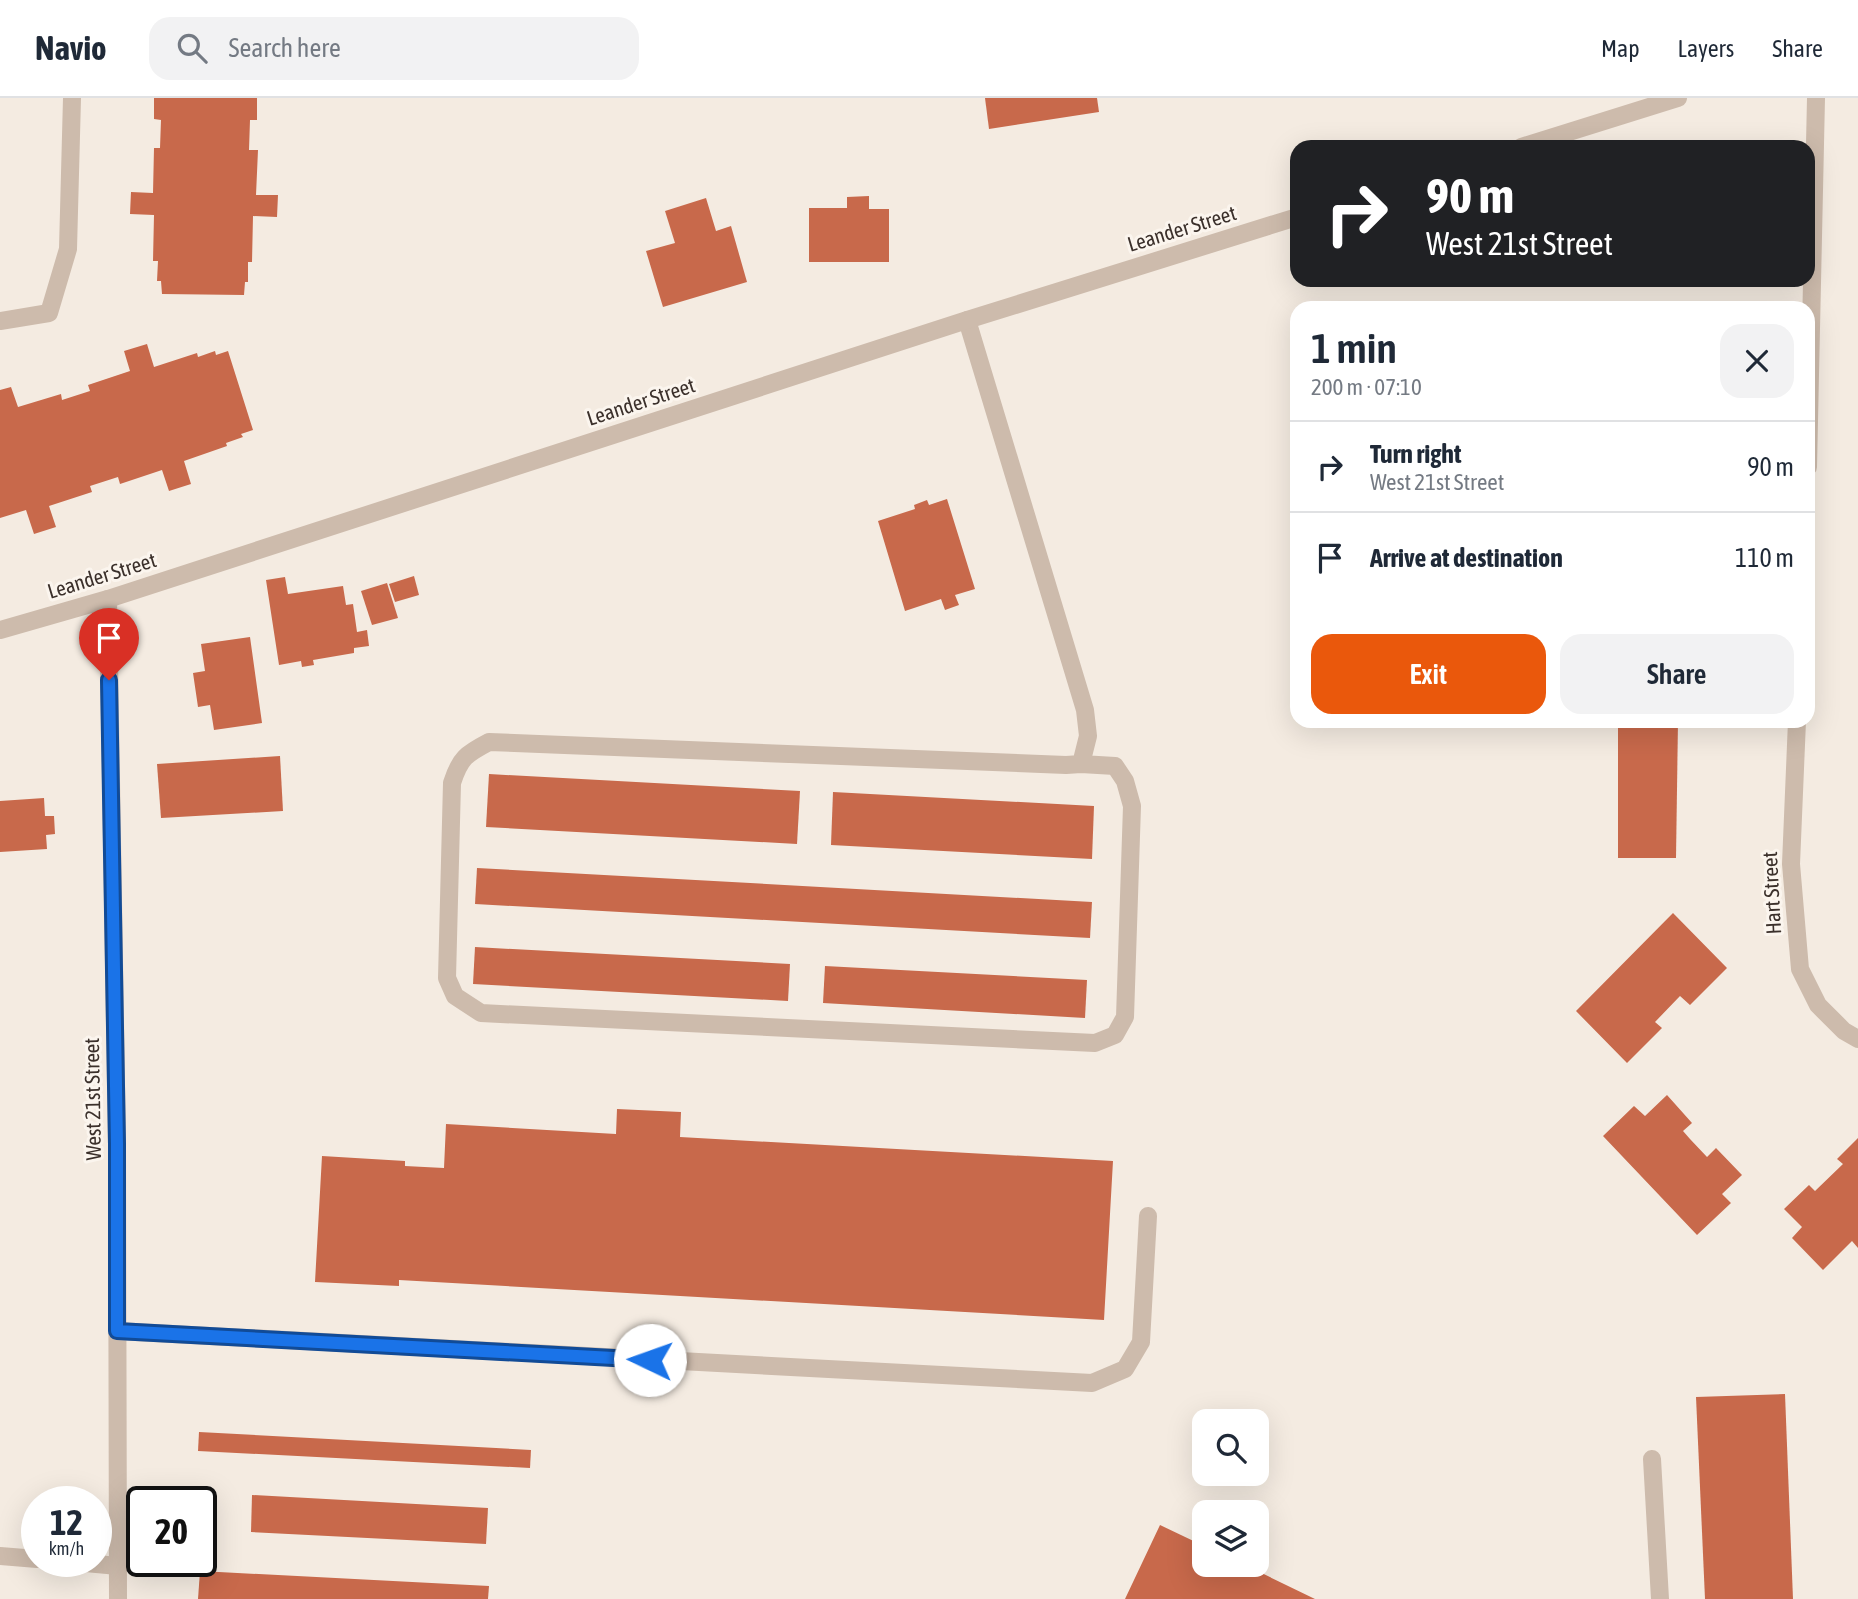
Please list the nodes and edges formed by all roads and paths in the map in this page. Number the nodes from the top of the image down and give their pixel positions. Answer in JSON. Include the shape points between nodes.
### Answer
{"nodes":[{"id":1,"x":72,"y":98,"type":"edge"},
{"id":2,"x":1678,"y":98,"type":"edge"},
{"id":3,"x":1816,"y":98,"type":"edge"},
{"id":4,"x":1543,"y":140,"type":"edge"},
{"id":5,"x":1815,"y":144,"type":"edge"},
{"id":6,"x":1290,"y":219,"type":"edge"},
{"id":7,"x":967,"y":320,"type":"junction"},
{"id":8,"x":0,"y":321,"type":"edge"},
{"id":9,"x":108,"y":599,"type":"junction"},
{"id":10,"x":0,"y":630,"type":"edge"},
{"id":11,"x":1797,"y":728,"type":"edge"},
{"id":12,"x":1081,"y":764,"type":"junction"},
{"id":13,"x":1858,"y":1039,"type":"edge"},
{"id":14,"x":1148,"y":1216,"type":"dead end"},
{"id":15,"x":117,"y":1331,"type":"junction"},
{"id":16,"x":1652,"y":1459,"type":"dead end"},
{"id":17,"x":0,"y":1556,"type":"edge"},
{"id":18,"x":21,"y":1558,"type":"edge"},
{"id":19,"x":112,"y":1565,"type":"edge"},
{"id":20,"x":118,"y":1566,"type":"junction"},
{"id":21,"x":118,"y":1599,"type":"edge"},
{"id":22,"x":1660,"y":1599,"type":"edge"}],
"edges":[{"from":1,"to":8,"type":"street","via":[[68,249],[49,313]]},
{"from":2,"to":4,"type":"street"},
{"from":3,"to":5,"type":"street"},
{"from":6,"to":7,"type":"street","name":"Leander Street"},
{"from":7,"to":9,"type":"street","name":"Leander Street"},
{"from":7,"to":12,"type":"street","via":[[1086,709],[1088,736]]},
{"from":9,"to":10,"type":"street","name":"Leander Street"},
{"from":9,"to":15,"type":"street","name":"West 21st Street"},
{"from":11,"to":13,"type":"street","name":"Hart Street","via":[[1791,864],[1800,969],[1818,1005]]},
{"from":12,"to":12,"type":"street","via":[[489,742],[470,752],[452,783],[447,978],[455,996],[481,1013],[1095,1043],[1115,1035],[1125,1017],[1132,806],[1115,766]]},
{"from":14,"to":15,"type":"street","via":[[1141,1342],[1125,1369],[1092,1383]]},
{"from":15,"to":20,"type":"street","name":"West 21st Street"},
{"from":16,"to":22,"type":"street"},
{"from":17,"to":18,"type":"street"},
{"from":19,"to":20,"type":"street"},
{"from":20,"to":21,"type":"street","name":"West 21st Street"}]}
